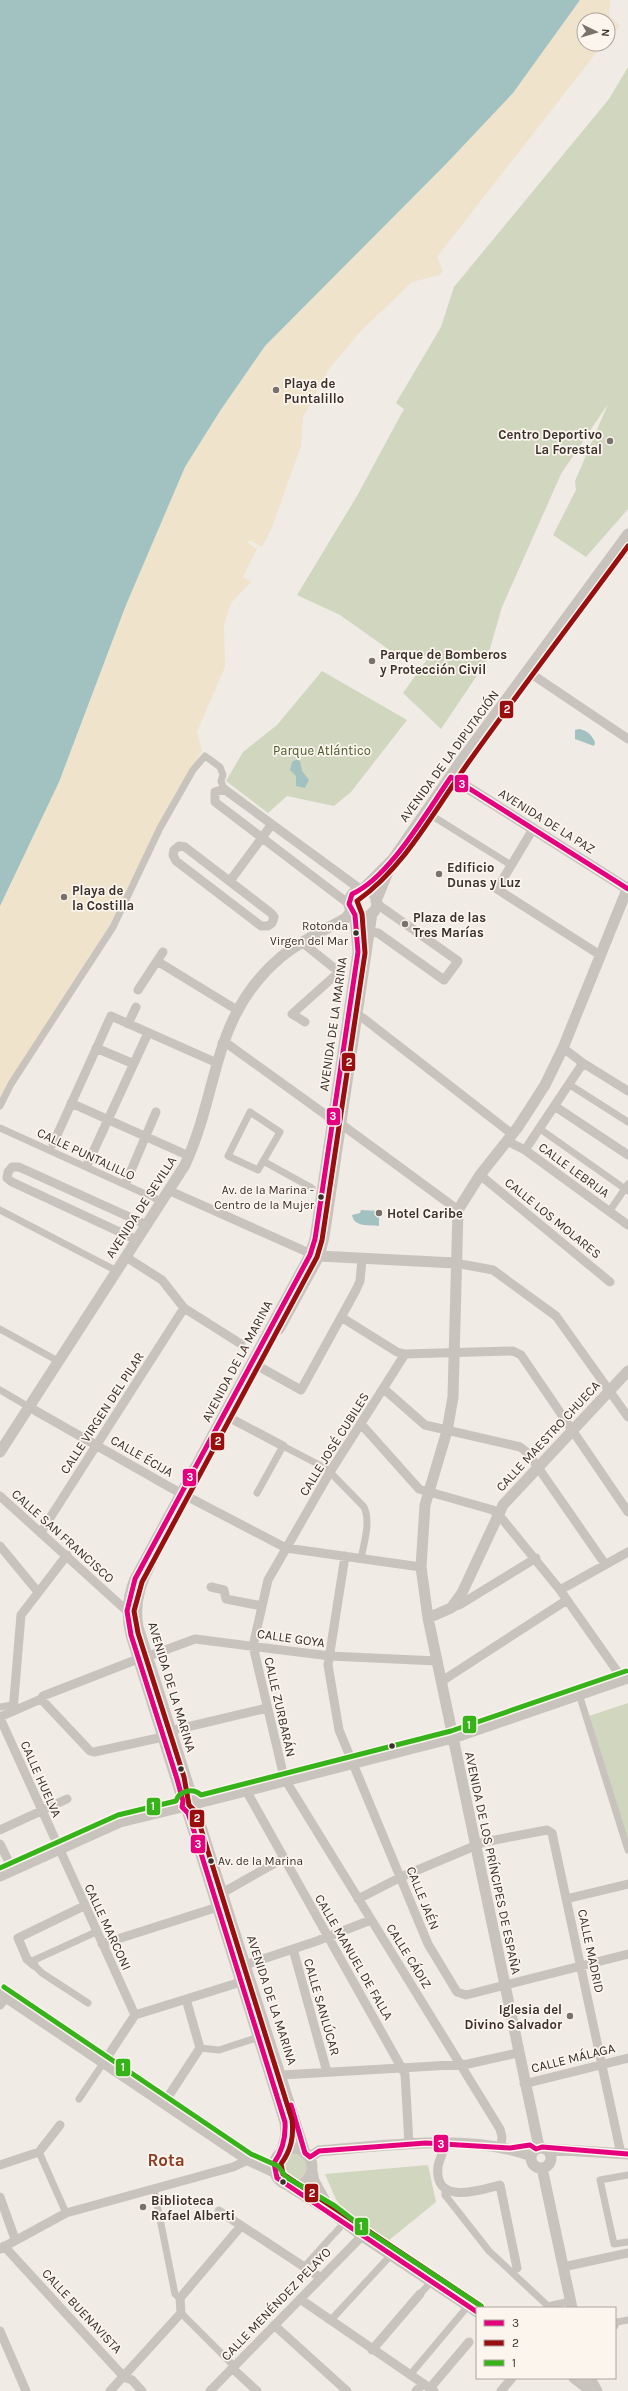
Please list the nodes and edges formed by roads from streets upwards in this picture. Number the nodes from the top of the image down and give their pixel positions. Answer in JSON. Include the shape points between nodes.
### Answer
{"nodes":[{"id":1,"x":628,"y":534,"type":"edge"},
{"id":2,"x":527,"y":671,"type":"junction"},
{"id":3,"x":628,"y":739,"type":"edge"},
{"id":4,"x":451,"y":777,"type":"junction"},
{"id":5,"x":224,"y":789,"type":"junction"},
{"id":6,"x":426,"y":812,"type":"junction"},
{"id":7,"x":272,"y":824,"type":"junction"},
{"id":8,"x":533,"y":829,"type":"junction"},
{"id":9,"x":262,"y":838,"type":"junction"},
{"id":10,"x":393,"y":859,"type":"junction"},
{"id":11,"x":511,"y":865,"type":"junction"},
{"id":12,"x":230,"y":881,"type":"junction"},
{"id":13,"x":628,"y":888,"type":"edge"},
{"id":14,"x":361,"y":889,"type":"junction"},
{"id":15,"x":375,"y":906,"type":"junction"},
{"id":16,"x":352,"y":910,"type":"junction"},
{"id":17,"x":370,"y":932,"type":"junction"},
{"id":18,"x":303,"y":943,"type":"junction"},
{"id":19,"x":163,"y":952,"type":"dead end"},
{"id":20,"x":600,"y":955,"type":"junction"},
{"id":21,"x":157,"y":961,"type":"junction"},
{"id":22,"x":138,"y":990,"type":"dead end"},
{"id":23,"x":136,"y":1007,"type":"dead end"},
{"id":24,"x":237,"y":1010,"type":"junction"},
{"id":25,"x":356,"y":1017,"type":"junction"},
{"id":26,"x":305,"y":1022,"type":"dead end"},
{"id":27,"x":128,"y":1024,"type":"junction"},
{"id":28,"x":148,"y":1033,"type":"junction"},
{"id":29,"x":222,"y":1043,"type":"junction"},
{"id":30,"x":96,"y":1048,"type":"junction"},
{"id":31,"x":563,"y":1048,"type":"junction"},
{"id":32,"x":217,"y":1063,"type":"junction"},
{"id":33,"x":583,"y":1063,"type":"junction"},
{"id":34,"x":134,"y":1064,"type":"junction"},
{"id":35,"x":570,"y":1085,"type":"junction"},
{"id":36,"x":628,"y":1091,"type":"edge"},
{"id":37,"x":71,"y":1103,"type":"junction"},
{"id":38,"x":0,"y":1106,"type":"edge"},
{"id":39,"x":556,"y":1107,"type":"junction"},
{"id":40,"x":156,"y":1112,"type":"dead end"},
{"id":41,"x":108,"y":1120,"type":"junction"},
{"id":42,"x":337,"y":1122,"type":"junction"},
{"id":43,"x":628,"y":1122,"type":"edge"},
{"id":44,"x":0,"y":1128,"type":"edge"},
{"id":45,"x":540,"y":1129,"type":"junction"},
{"id":46,"x":146,"y":1136,"type":"junction"},
{"id":47,"x":510,"y":1138,"type":"junction"},
{"id":48,"x":53,"y":1144,"type":"dead end"},
{"id":49,"x":525,"y":1150,"type":"junction"},
{"id":50,"x":628,"y":1154,"type":"edge"},
{"id":51,"x":190,"y":1156,"type":"junction"},
{"id":52,"x":263,"y":1161,"type":"junction"},
{"id":53,"x":88,"y":1162,"type":"dead end"},
{"id":54,"x":480,"y":1175,"type":"junction"},
{"id":55,"x":127,"y":1180,"type":"dead end"},
{"id":56,"x":312,"y":1188,"type":"dead end"},
{"id":57,"x":627,"y":1188,"type":"edge"},
{"id":58,"x":170,"y":1191,"type":"junction"},
{"id":59,"x":162,"y":1202,"type":"junction"},
{"id":60,"x":0,"y":1210,"type":"edge"},
{"id":61,"x":458,"y":1210,"type":"junction"},
{"id":62,"x":609,"y":1212,"type":"junction"},
{"id":63,"x":147,"y":1225,"type":"junction"},
{"id":64,"x":628,"y":1225,"type":"edge"},
{"id":65,"x":137,"y":1240,"type":"junction"},
{"id":66,"x":315,"y":1256,"type":"junction"},
{"id":67,"x":126,"y":1257,"type":"junction"},
{"id":68,"x":362,"y":1259,"type":"junction"},
{"id":69,"x":455,"y":1263,"type":"junction"},
{"id":70,"x":117,"y":1271,"type":"junction"},
{"id":71,"x":610,"y":1282,"type":"dead end"},
{"id":72,"x":184,"y":1308,"type":"junction"},
{"id":73,"x":341,"y":1317,"type":"junction"},
{"id":74,"x":0,"y":1329,"type":"edge"},
{"id":75,"x":241,"y":1344,"type":"dead end"},
{"id":76,"x":453,"y":1352,"type":"junction"},
{"id":77,"x":405,"y":1354,"type":"junction"},
{"id":78,"x":58,"y":1361,"type":"junction"},
{"id":79,"x":258,"y":1366,"type":"junction"},
{"id":80,"x":628,"y":1371,"type":"edge"},
{"id":81,"x":384,"y":1389,"type":"junction"},
{"id":82,"x":0,"y":1390,"type":"edge"},
{"id":83,"x":610,"y":1391,"type":"junction"},
{"id":84,"x":29,"y":1407,"type":"junction"},
{"id":85,"x":628,"y":1417,"type":"edge"},
{"id":86,"x":230,"y":1418,"type":"junction"},
{"id":87,"x":361,"y":1424,"type":"junction"},
{"id":88,"x":572,"y":1429,"type":"junction"},
{"id":89,"x":447,"y":1431,"type":"junction"},
{"id":90,"x":98,"y":1445,"type":"junction"},
{"id":91,"x":283,"y":1446,"type":"junction"},
{"id":92,"x":0,"y":1451,"type":"edge"},
{"id":93,"x":538,"y":1465,"type":"junction"},
{"id":94,"x":331,"y":1472,"type":"junction"},
{"id":95,"x":257,"y":1492,"type":"dead end"},
{"id":96,"x":428,"y":1492,"type":"junction"},
{"id":97,"x":185,"y":1494,"type":"junction"},
{"id":98,"x":0,"y":1496,"type":"edge"},
{"id":99,"x":628,"y":1512,"type":"edge"},
{"id":100,"x":499,"y":1515,"type":"junction"},
{"id":101,"x":41,"y":1532,"type":"junction"},
{"id":102,"x":0,"y":1546,"type":"edge"},
{"id":103,"x":286,"y":1548,"type":"junction"},
{"id":104,"x":628,"y":1552,"type":"edge"},
{"id":105,"x":67,"y":1555,"type":"junction"},
{"id":106,"x":345,"y":1556,"type":"junction"},
{"id":107,"x":536,"y":1558,"type":"junction"},
{"id":108,"x":361,"y":1559,"type":"junction"},
{"id":109,"x":606,"y":1564,"type":"junction"},
{"id":110,"x":421,"y":1567,"type":"junction"},
{"id":111,"x":210,"y":1587,"type":"dead end"},
{"id":112,"x":560,"y":1590,"type":"junction"},
{"id":113,"x":38,"y":1592,"type":"junction"},
{"id":114,"x":567,"y":1600,"type":"junction"},
{"id":115,"x":262,"y":1606,"type":"junction"},
{"id":116,"x":450,"y":1608,"type":"junction"},
{"id":117,"x":127,"y":1611,"type":"junction"},
{"id":118,"x":428,"y":1618,"type":"junction"},
{"id":119,"x":253,"y":1646,"type":"junction"},
{"id":120,"x":330,"y":1656,"type":"junction"},
{"id":121,"x":142,"y":1658,"type":"junction"},
{"id":122,"x":437,"y":1661,"type":"junction"},
{"id":123,"x":624,"y":1679,"type":"edge"},
{"id":124,"x":442,"y":1681,"type":"junction"},
{"id":125,"x":579,"y":1694,"type":"junction"},
{"id":126,"x":41,"y":1699,"type":"junction"},
{"id":127,"x":0,"y":1707,"type":"edge"},
{"id":128,"x":13,"y":1708,"type":"junction"},
{"id":129,"x":267,"y":1708,"type":"junction"},
{"id":130,"x":0,"y":1718,"type":"edge"},
{"id":131,"x":166,"y":1734,"type":"junction"},
{"id":132,"x":453,"y":1738,"type":"junction"},
{"id":133,"x":354,"y":1765,"type":"junction"},
{"id":134,"x":286,"y":1781,"type":"junction"},
{"id":135,"x":247,"y":1792,"type":"junction"},
{"id":136,"x":66,"y":1799,"type":"dead end"},
{"id":137,"x":190,"y":1806,"type":"junction"},
{"id":138,"x":41,"y":1812,"type":"junction"},
{"id":139,"x":0,"y":1830,"type":"edge"},
{"id":140,"x":0,"y":1844,"type":"edge"},
{"id":141,"x":475,"y":1846,"type":"junction"},
{"id":142,"x":58,"y":1850,"type":"junction"},
{"id":143,"x":628,"y":1850,"type":"edge"},
{"id":144,"x":284,"y":1858,"type":"junction"},
{"id":145,"x":13,"y":1870,"type":"junction"},
{"id":146,"x":0,"y":1876,"type":"edge"},
{"id":147,"x":401,"y":1877,"type":"junction"},
{"id":148,"x":628,"y":1884,"type":"edge"},
{"id":149,"x":222,"y":1893,"type":"junction"},
{"id":150,"x":358,"y":1899,"type":"junction"},
{"id":151,"x":566,"y":1899,"type":"junction"},
{"id":152,"x":84,"y":1906,"type":"junction"},
{"id":153,"x":218,"y":1908,"type":"junction"},
{"id":154,"x":371,"y":1920,"type":"junction"},
{"id":155,"x":96,"y":1932,"type":"junction"},
{"id":156,"x":326,"y":1935,"type":"junction"},
{"id":157,"x":102,"y":1944,"type":"junction"},
{"id":158,"x":292,"y":1949,"type":"junction"},
{"id":159,"x":628,"y":1954,"type":"edge"},
{"id":160,"x":32,"y":1963,"type":"junction"},
{"id":161,"x":245,"y":1965,"type":"junction"},
{"id":162,"x":581,"y":1965,"type":"junction"},
{"id":163,"x":241,"y":1982,"type":"junction"},
{"id":164,"x":504,"y":1985,"type":"junction"},
{"id":165,"x":2,"y":1998,"type":"edge"},
{"id":166,"x":186,"y":1999,"type":"junction"},
{"id":167,"x":88,"y":2003,"type":"dead end"},
{"id":168,"x":135,"y":2014,"type":"junction"},
{"id":169,"x":260,"y":2037,"type":"junction"},
{"id":170,"x":200,"y":2048,"type":"junction"},
{"id":171,"x":517,"y":2053,"type":"junction"},
{"id":172,"x":628,"y":2058,"type":"edge"},
{"id":173,"x":104,"y":2062,"type":"junction"},
{"id":174,"x":460,"y":2064,"type":"junction"},
{"id":175,"x":601,"y":2065,"type":"junction"},
{"id":176,"x":402,"y":2067,"type":"junction"},
{"id":177,"x":327,"y":2072,"type":"junction"},
{"id":178,"x":282,"y":2075,"type":"junction"},
{"id":179,"x":524,"y":2084,"type":"junction"},
{"id":180,"x":79,"y":2099,"type":"dead end"},
{"id":181,"x":164,"y":2103,"type":"junction"},
{"id":182,"x":60,"y":2125,"type":"dead end"},
{"id":183,"x":409,"y":2144,"type":"junction"},
{"id":184,"x":445,"y":2144,"type":"junction"},
{"id":185,"x":505,"y":2147,"type":"junction"},
{"id":186,"x":538,"y":2150,"type":"junction"},
{"id":187,"x":574,"y":2150,"type":"junction"},
{"id":188,"x":39,"y":2152,"type":"junction"},
{"id":189,"x":624,"y":2154,"type":"edge"},
{"id":190,"x":279,"y":2155,"type":"junction"},
{"id":191,"x":308,"y":2155,"type":"junction"},
{"id":192,"x":248,"y":2160,"type":"junction"},
{"id":193,"x":546,"y":2164,"type":"junction"},
{"id":194,"x":0,"y":2165,"type":"edge"},
{"id":195,"x":312,"y":2171,"type":"junction"},
{"id":196,"x":274,"y":2172,"type":"junction"},
{"id":197,"x":628,"y":2175,"type":"edge"},
{"id":198,"x":286,"y":2185,"type":"junction"},
{"id":199,"x":445,"y":2188,"type":"junction"},
{"id":200,"x":154,"y":2189,"type":"junction"},
{"id":201,"x":0,"y":2197,"type":"edge"},
{"id":202,"x":219,"y":2211,"type":"dead end"},
{"id":203,"x":331,"y":2212,"type":"junction"},
{"id":204,"x":66,"y":2213,"type":"junction"},
{"id":205,"x":344,"y":2223,"type":"junction"},
{"id":206,"x":241,"y":2226,"type":"junction"},
{"id":207,"x":362,"y":2236,"type":"junction"},
{"id":208,"x":15,"y":2239,"type":"junction"},
{"id":209,"x":628,"y":2242,"type":"edge"},
{"id":210,"x":2,"y":2247,"type":"edge"},
{"id":211,"x":628,"y":2253,"type":"edge"},
{"id":212,"x":391,"y":2255,"type":"junction"},
{"id":213,"x":304,"y":2267,"type":"junction"},
{"id":214,"x":563,"y":2267,"type":"junction"},
{"id":215,"x":516,"y":2268,"type":"dead end"},
{"id":216,"x":320,"y":2278,"type":"junction"},
{"id":217,"x":431,"y":2282,"type":"junction"},
{"id":218,"x":420,"y":2294,"type":"joint"},
{"id":219,"x":180,"y":2298,"type":"junction"},
{"id":220,"x":300,"y":2299,"type":"junction"},
{"id":221,"x":571,"y":2305,"type":"edge"},
{"id":222,"x":472,"y":2309,"type":"edge"},
{"id":223,"x":181,"y":2313,"type":"junction"},
{"id":224,"x":628,"y":2320,"type":"edge"},
{"id":225,"x":330,"y":2321,"type":"junction"},
{"id":226,"x":616,"y":2324,"type":"edge"},
{"id":227,"x":274,"y":2325,"type":"junction"},
{"id":228,"x":0,"y":2331,"type":"edge"},
{"id":229,"x":469,"y":2342,"type":"dead end"},
{"id":230,"x":372,"y":2350,"type":"junction"},
{"id":231,"x":233,"y":2367,"type":"junction"},
{"id":232,"x":410,"y":2375,"type":"junction"},
{"id":233,"x":124,"y":2377,"type":"junction"},
{"id":234,"x":511,"y":2379,"type":"edge"},
{"id":235,"x":575,"y":2379,"type":"edge"},
{"id":236,"x":591,"y":2379,"type":"edge"},
{"id":237,"x":429,"y":2387,"type":"edge"},
{"id":238,"x":26,"y":2391,"type":"edge"},
{"id":239,"x":110,"y":2391,"type":"edge"},
{"id":240,"x":142,"y":2391,"type":"edge"},
{"id":241,"x":210,"y":2391,"type":"edge"},
{"id":242,"x":257,"y":2391,"type":"edge"},
{"id":243,"x":347,"y":2391,"type":"edge"},
{"id":244,"x":416,"y":2391,"type":"edge"},
{"id":245,"x":501,"y":2391,"type":"edge"},
{"id":246,"x":591,"y":2391,"type":"edge"},
{"id":247,"x":597,"y":2391,"type":"edge"}],
"edges":[{"from":1,"to":2,"type":"street","name":"AVENIDA DE LA DIPUTACIÓN"},
{"from":2,"to":3,"type":"street"},
{"from":2,"to":4,"type":"street","name":"AVENIDA DE LA DIPUTACIÓN"},
{"from":4,"to":6,"type":"street","name":"AVENIDA DE LA DIPUTACIÓN"},
{"from":4,"to":8,"type":"street","name":"AVENIDA DE LA PAZ"},
{"from":5,"to":7,"type":"street"},
{"from":5,"to":9,"type":"street","via":[[215,792],[216,802]]},
{"from":5,"to":38,"type":"street","via":[[221,781],[224,775],[220,767],[205,756],[193,770],[160,828],[113,927]]},
{"from":6,"to":10,"type":"street","name":"AVENIDA DE LA DIPUTACIÓN"},
{"from":6,"to":11,"type":"street"},
{"from":7,"to":9,"type":"street"},
{"from":7,"to":14,"type":"street"},
{"from":8,"to":11,"type":"street"},
{"from":8,"to":13,"type":"street","name":"AVENIDA DE LA PAZ"},
{"from":9,"to":12,"type":"street"},
{"from":9,"to":16,"type":"street"},
{"from":10,"to":14,"type":"street","name":"AVENIDA DE LA DIPUTACIÓN"},
{"from":10,"to":15,"type":"street","name":"AVENIDA DE LA DIPUTACIÓN"},
{"from":11,"to":20,"type":"street","via":[[497,890]]},
{"from":12,"to":12,"type":"street","via":[[185,847],[179,846],[174,850],[176,861],[261,926],[272,923],[274,917],[271,913]]},
{"from":13,"to":20,"type":"street","name":"AVENIDA DE LOS PRÍNCIPES DE ESPAÑA"},
{"from":14,"to":15,"type":"street","via":[[373,894]]},
{"from":14,"to":16,"type":"street","via":[[352,894]]},
{"from":15,"to":16,"type":"street","via":[[364,917]]},
{"from":15,"to":17,"type":"street","name":"AVENIDA DE LA MARINA"},
{"from":15,"to":17,"type":"street","via":[[458,961],[444,980],[378,933]]},
{"from":16,"to":18,"type":"street","name":"AVENIDA DE SEVILLA","via":[[346,918]]},
{"from":16,"to":42,"type":"street","name":"AVENIDA DE LA MARINA","via":[[358,952]]},
{"from":17,"to":25,"type":"street","name":"AVENIDA DE LA MARINA"},
{"from":18,"to":24,"type":"street","name":"AVENIDA DE SEVILLA","via":[[272,965]]},
{"from":18,"to":26,"type":"street","via":[[339,972],[292,1014]]},
{"from":19,"to":21,"type":"street"},
{"from":20,"to":31,"type":"street","name":"AVENIDA DE LOS PRÍNCIPES DE ESPAÑA"},
{"from":21,"to":22,"type":"street"},
{"from":21,"to":24,"type":"street"},
{"from":23,"to":27,"type":"street"},
{"from":24,"to":29,"type":"street","name":"AVENIDA DE SEVILLA"},
{"from":25,"to":42,"type":"street","name":"AVENIDA DE LA MARINA"},
{"from":25,"to":47,"type":"street","name":"CALLE LEBRIJA","via":[[363,1018]]},
{"from":27,"to":28,"type":"street"},
{"from":27,"to":30,"type":"street","via":[[111,1016]]},
{"from":28,"to":32,"type":"street"},
{"from":28,"to":34,"type":"street"},
{"from":29,"to":32,"type":"street","name":"AVENIDA DE SEVILLA"},
{"from":29,"to":42,"type":"street","via":[[229,1045]]},
{"from":30,"to":34,"type":"street"},
{"from":30,"to":37,"type":"street"},
{"from":31,"to":33,"type":"street"},
{"from":31,"to":47,"type":"street","name":"AVENIDA DE LOS PRÍNCIPES DE ESPAÑA","via":[[545,1085]]},
{"from":32,"to":51,"type":"street","name":"AVENIDA DE SEVILLA"},
{"from":33,"to":35,"type":"street"},
{"from":33,"to":36,"type":"street"},
{"from":34,"to":41,"type":"street"},
{"from":35,"to":39,"type":"street"},
{"from":35,"to":43,"type":"street"},
{"from":37,"to":41,"type":"street"},
{"from":37,"to":48,"type":"street"},
{"from":39,"to":45,"type":"street"},
{"from":39,"to":50,"type":"street"},
{"from":40,"to":46,"type":"street"},
{"from":41,"to":46,"type":"street"},
{"from":41,"to":53,"type":"street"},
{"from":42,"to":61,"type":"street"},
{"from":42,"to":66,"type":"street","name":"AVENIDA DE LA MARINA"},
{"from":44,"to":59,"type":"street","name":"CALLE PUNTALILLO"},
{"from":45,"to":49,"type":"street"},
{"from":45,"to":57,"type":"street"},
{"from":46,"to":51,"type":"street"},
{"from":46,"to":55,"type":"street"},
{"from":47,"to":49,"type":"street","name":"CALLE LEBRIJA"},
{"from":47,"to":54,"type":"street","name":"AVENIDA DE LOS PRÍNCIPES DE ESPAÑA"},
{"from":49,"to":62,"type":"street","name":"CALLE LEBRIJA"},
{"from":51,"to":58,"type":"street","name":"AVENIDA DE SEVILLA"},
{"from":52,"to":52,"type":"street","via":[[280,1132],[250,1112],[228,1156],[258,1170]]},
{"from":52,"to":56,"type":"street"},
{"from":54,"to":61,"type":"street","name":"AVENIDA DE LOS PRÍNCIPES DE ESPAÑA"},
{"from":54,"to":71,"type":"street","name":"CALLE LOS MOLARES"},
{"from":57,"to":62,"type":"street"},
{"from":58,"to":59,"type":"street","name":"AVENIDA DE SEVILLA"},
{"from":58,"to":66,"type":"street"},
{"from":59,"to":63,"type":"street","name":"AVENIDA DE SEVILLA"},
{"from":60,"to":70,"type":"street"},
{"from":61,"to":69,"type":"street","name":"AVENIDA DE LOS PRÍNCIPES DE ESPAÑA"},
{"from":62,"to":64,"type":"street","name":"CALLE LEBRIJA"},
{"from":63,"to":65,"type":"street","name":"AVENIDA DE SEVILLA"},
{"from":63,"to":65,"type":"street","via":[[18,1167],[12,1167],[8,1172],[7,1178],[12,1182]]},
{"from":65,"to":67,"type":"street","name":"AVENIDA DE SEVILLA"},
{"from":66,"to":68,"type":"street"},
{"from":66,"to":79,"type":"street","name":"AVENIDA DE LA MARINA"},
{"from":66,"to":97,"type":"street","name":"AVENIDA DE LA MARINA"},
{"from":67,"to":70,"type":"street","name":"AVENIDA DE SEVILLA"},
{"from":67,"to":72,"type":"street","via":[[162,1280]]},
{"from":68,"to":69,"type":"street"},
{"from":68,"to":73,"type":"street","via":[[360,1281]]},
{"from":69,"to":76,"type":"street","name":"AVENIDA DE LOS PRÍNCIPES DE ESPAÑA"},
{"from":69,"to":83,"type":"street","via":[[494,1270],[556,1316]]},
{"from":70,"to":78,"type":"street","name":"AVENIDA DE SEVILLA"},
{"from":72,"to":75,"type":"street"},
{"from":72,"to":90,"type":"street","name":"CALLE VIRGEN DEL PILAR"},
{"from":73,"to":77,"type":"street","via":[[397,1352]]},
{"from":73,"to":79,"type":"street","via":[[302,1390]]},
{"from":74,"to":78,"type":"street"},
{"from":76,"to":77,"type":"street"},
{"from":76,"to":88,"type":"street","via":[[513,1351],[521,1355]]},
{"from":76,"to":89,"type":"street","name":"AVENIDA DE LOS PRÍNCIPES DE ESPAÑA","via":[[453,1396]]},
{"from":77,"to":81,"type":"street","name":"CALLE JOSÉ CUBILES"},
{"from":78,"to":84,"type":"street","name":"AVENIDA DE SEVILLA"},
{"from":79,"to":86,"type":"street","name":"AVENIDA DE LA MARINA"},
{"from":80,"to":83,"type":"street","name":"CALLE MAESTRO CHUECA"},
{"from":81,"to":87,"type":"street","name":"CALLE JOSÉ CUBILES"},
{"from":81,"to":89,"type":"street","via":[[425,1425]]},
{"from":82,"to":84,"type":"street","name":"CALLE ÉCIJA"},
{"from":83,"to":85,"type":"street"},
{"from":83,"to":88,"type":"street","name":"CALLE MAESTRO CHUECA"},
{"from":84,"to":90,"type":"street","name":"CALLE ÉCIJA"},
{"from":84,"to":92,"type":"street","name":"AVENIDA DE SEVILLA"},
{"from":86,"to":91,"type":"street"},
{"from":86,"to":97,"type":"street","name":"AVENIDA DE LA MARINA"},
{"from":87,"to":94,"type":"street","name":"CALLE JOSÉ CUBILES"},
{"from":87,"to":96,"type":"street","via":[[418,1489]]},
{"from":88,"to":93,"type":"street","name":"CALLE MAESTRO CHUECA"},
{"from":88,"to":99,"type":"street"},
{"from":89,"to":93,"type":"street","via":[[520,1447]]},
{"from":89,"to":96,"type":"street","name":"AVENIDA DE LOS PRÍNCIPES DE ESPAÑA"},
{"from":90,"to":97,"type":"street","name":"CALLE ÉCIJA"},
{"from":90,"to":101,"type":"street","name":"CALLE VIRGEN DEL PILAR"},
{"from":91,"to":94,"type":"street"},
{"from":91,"to":95,"type":"street"},
{"from":93,"to":100,"type":"street","name":"CALLE MAESTRO CHUECA","via":[[503,1505]]},
{"from":93,"to":109,"type":"street"},
{"from":94,"to":103,"type":"street","name":"CALLE JOSÉ CUBILES"},
{"from":94,"to":108,"type":"street","via":[[364,1507],[367,1521]]},
{"from":96,"to":100,"type":"street","via":[[493,1510]]},
{"from":96,"to":110,"type":"street","name":"AVENIDA DE LOS PRÍNCIPES DE ESPAÑA"},
{"from":97,"to":103,"type":"street","name":"CALLE ÉCIJA"},
{"from":97,"to":117,"type":"street","name":"AVENIDA DE LA MARINA","via":[[135,1579]]},
{"from":97,"to":121,"type":"street","name":"AVENIDA DE LA MARINA","via":[[139,1591],[136,1616]]},
{"from":98,"to":101,"type":"street","name":"CALLE SAN FRANCISCO"},
{"from":100,"to":107,"type":"street"},
{"from":100,"to":116,"type":"street","name":"CALLE MAESTRO CHUECA","via":[[462,1593]]},
{"from":101,"to":105,"type":"street","name":"CALLE SAN FRANCISCO"},
{"from":102,"to":113,"type":"street"},
{"from":103,"to":106,"type":"street"},
{"from":103,"to":115,"type":"street","name":"CALLE ZURBARÁN","via":[[268,1580]]},
{"from":104,"to":109,"type":"street"},
{"from":105,"to":113,"type":"street"},
{"from":105,"to":117,"type":"street","name":"CALLE SAN FRANCISCO"},
{"from":106,"to":108,"type":"street"},
{"from":106,"to":120,"type":"street","name":"CALLE JAÉN"},
{"from":107,"to":112,"type":"street"},
{"from":107,"to":116,"type":"street","via":[[461,1604]]},
{"from":108,"to":110,"type":"street"},
{"from":109,"to":112,"type":"street"},
{"from":110,"to":118,"type":"street","name":"AVENIDA DE LOS PRÍNCIPES DE ESPAÑA"},
{"from":111,"to":115,"type":"street","via":[[224,1590],[226,1599]]},
{"from":112,"to":114,"type":"street"},
{"from":113,"to":128,"type":"street","via":[[21,1615]]},
{"from":114,"to":123,"type":"street"},
{"from":114,"to":124,"type":"street"},
{"from":115,"to":119,"type":"street","name":"CALLE ZURBARÁN"},
{"from":116,"to":118,"type":"street","name":"CALLE MAESTRO CHUECA"},
{"from":117,"to":121,"type":"street","name":"AVENIDA DE LA MARINA","via":[[128,1623]]},
{"from":118,"to":122,"type":"street","name":"AVENIDA DE LOS PRÍNCIPES DE ESPAÑA"},
{"from":119,"to":120,"type":"street","name":"CALLE GOYA"},
{"from":119,"to":121,"type":"street","name":"CALLE GOYA","via":[[195,1639]]},
{"from":119,"to":129,"type":"street","name":"CALLE ZURBARÁN"},
{"from":120,"to":122,"type":"street","name":"CALLE GOYA"},
{"from":120,"to":133,"type":"street","name":"CALLE JAÉN","via":[[328,1666],[339,1730]]},
{"from":121,"to":126,"type":"street","name":"CALLE GOYA","via":[[43,1696]]},
{"from":121,"to":131,"type":"street","name":"AVENIDA DE LA MARINA"},
{"from":122,"to":124,"type":"street","name":"AVENIDA DE LOS PRÍNCIPES DE ESPAÑA"},
{"from":123,"to":125,"type":"street"},
{"from":124,"to":132,"type":"street","name":"AVENIDA DE LOS PRÍNCIPES DE ESPAÑA"},
{"from":125,"to":132,"type":"street"},
{"from":125,"to":143,"type":"street"},
{"from":126,"to":128,"type":"street","name":"CALLE GOYA"},
{"from":126,"to":131,"type":"street","via":[[90,1751]]},
{"from":127,"to":128,"type":"street"},
{"from":128,"to":130,"type":"street","name":"CALLE GOYA"},
{"from":129,"to":131,"type":"street"},
{"from":129,"to":134,"type":"street","name":"CALLE ZURBARÁN"},
{"from":130,"to":138,"type":"street","name":"CALLE HUELVA"},
{"from":131,"to":137,"type":"street","name":"AVENIDA DE LA MARINA"},
{"from":132,"to":133,"type":"street"},
{"from":132,"to":141,"type":"street","name":"AVENIDA DE LOS PRÍNCIPES DE ESPAÑA"},
{"from":133,"to":134,"type":"street"},
{"from":133,"to":147,"type":"street","name":"CALLE JAÉN"},
{"from":134,"to":135,"type":"street"},
{"from":134,"to":150,"type":"street","name":"CALLE CÁDIZ"},
{"from":135,"to":137,"type":"street"},
{"from":135,"to":144,"type":"street","name":"CALLE MANUEL DE FALLA"},
{"from":136,"to":138,"type":"street"},
{"from":137,"to":142,"type":"street","via":[[120,1822]]},
{"from":137,"to":149,"type":"street","name":"AVENIDA DE LA MARINA"},
{"from":137,"to":153,"type":"street","name":"AVENIDA DE LA MARINA"},
{"from":138,"to":139,"type":"street"},
{"from":138,"to":142,"type":"street","name":"CALLE HUELVA"},
{"from":140,"to":145,"type":"street"},
{"from":141,"to":147,"type":"street","name":"CALLE MADRID"},
{"from":141,"to":151,"type":"street","name":"CALLE MADRID","via":[[548,1830],[552,1833]]},
{"from":141,"to":164,"type":"street","name":"AVENIDA DE LOS PRÍNCIPES DE ESPAÑA"},
{"from":142,"to":145,"type":"street"},
{"from":142,"to":152,"type":"street","name":"CALLE MARCONI"},
{"from":144,"to":149,"type":"street"},
{"from":144,"to":156,"type":"street","name":"CALLE MANUEL DE FALLA"},
{"from":145,"to":146,"type":"street"},
{"from":147,"to":150,"type":"street","name":"CALLE MADRID"},
{"from":147,"to":164,"type":"street","name":"CALLE JAÉN","via":[[428,1944],[457,1992],[466,1995]]},
{"from":148,"to":151,"type":"street"},
{"from":149,"to":161,"type":"street","name":"AVENIDA DE LA MARINA"},
{"from":150,"to":154,"type":"street","name":"CALLE CÁDIZ"},
{"from":151,"to":162,"type":"street","name":"CALLE MADRID"},
{"from":152,"to":155,"type":"street","name":"CALLE MARCONI"},
{"from":152,"to":160,"type":"street","via":[[18,1938]]},
{"from":153,"to":157,"type":"street"},
{"from":153,"to":163,"type":"street","name":"AVENIDA DE LA MARINA"},
{"from":154,"to":156,"type":"street"},
{"from":154,"to":174,"type":"street","name":"CALLE CÁDIZ"},
{"from":155,"to":157,"type":"street","name":"CALLE MARCONI"},
{"from":155,"to":160,"type":"street"},
{"from":156,"to":158,"type":"street"},
{"from":156,"to":176,"type":"street","name":"CALLE MANUEL DE FALLA"},
{"from":157,"to":168,"type":"street","name":"CALLE MARCONI"},
{"from":158,"to":161,"type":"street"},
{"from":158,"to":177,"type":"street","name":"CALLE SANLÚCAR"},
{"from":159,"to":162,"type":"street","name":"CALLE JAÉN"},
{"from":160,"to":167,"type":"street","via":[[42,1973]]},
{"from":161,"to":178,"type":"street","name":"AVENIDA DE LA MARINA"},
{"from":162,"to":164,"type":"street","name":"CALLE JAÉN"},
{"from":162,"to":175,"type":"street","name":"CALLE MADRID"},
{"from":163,"to":166,"type":"street"},
{"from":163,"to":169,"type":"street","name":"AVENIDA DE LA MARINA"},
{"from":164,"to":171,"type":"street","name":"AVENIDA DE LOS PRÍNCIPES DE ESPAÑA"},
{"from":165,"to":173,"type":"street"},
{"from":166,"to":168,"type":"street"},
{"from":166,"to":170,"type":"street"},
{"from":168,"to":173,"type":"street"},
{"from":169,"to":170,"type":"street","via":[[220,2050]]},
{"from":169,"to":190,"type":"street","name":"AVENIDA DE LA MARINA","via":[[285,2122],[286,2134]]},
{"from":170,"to":181,"type":"street"},
{"from":171,"to":174,"type":"street"},
{"from":171,"to":179,"type":"street","name":"AVENIDA DE LOS PRÍNCIPES DE ESPAÑA"},
{"from":172,"to":175,"type":"street","name":"CALLE MÁLAGA"},
{"from":173,"to":180,"type":"street"},
{"from":173,"to":181,"type":"street"},
{"from":174,"to":176,"type":"street"},
{"from":174,"to":185,"type":"street","name":"CALLE CÁDIZ","via":[[500,2129]]},
{"from":175,"to":179,"type":"street","name":"CALLE MÁLAGA"},
{"from":175,"to":189,"type":"street","name":"CALLE MADRID"},
{"from":176,"to":177,"type":"street"},
{"from":176,"to":183,"type":"street","name":"CALLE MANUEL DE FALLA","via":[[405,2074]]},
{"from":177,"to":178,"type":"street"},
{"from":178,"to":191,"type":"street","name":"AVENIDA DE LA MARINA"},
{"from":179,"to":186,"type":"street","name":"AVENIDA DE LOS PRÍNCIPES DE ESPAÑA"},
{"from":181,"to":192,"type":"street"},
{"from":182,"to":188,"type":"street"},
{"from":183,"to":184,"type":"street"},
{"from":183,"to":191,"type":"street","via":[[319,2151]]},
{"from":184,"to":185,"type":"street"},
{"from":184,"to":199,"type":"street","via":[[438,2167],[440,2181]]},
{"from":185,"to":186,"type":"street"},
{"from":186,"to":187,"type":"street"},
{"from":186,"to":193,"type":"street","name":"AVENIDA DE LOS PRÍNCIPES DE ESPAÑA","via":[[551,2154]]},
{"from":186,"to":193,"type":"street","via":[[534,2165]]},
{"from":187,"to":189,"type":"street"},
{"from":187,"to":193,"type":"street"},
{"from":188,"to":194,"type":"street"},
{"from":188,"to":204,"type":"street"},
{"from":190,"to":191,"type":"street","via":[[294,2148]]},
{"from":190,"to":192,"type":"street"},
{"from":190,"to":196,"type":"street"},
{"from":191,"to":195,"type":"street"},
{"from":192,"to":196,"type":"street"},
{"from":192,"to":200,"type":"street","via":[[233,2167]]},
{"from":193,"to":214,"type":"street"},
{"from":195,"to":198,"type":"street","via":[[305,2182],[299,2185]]},
{"from":195,"to":203,"type":"street","via":[[314,2181]]},
{"from":196,"to":198,"type":"street"},
{"from":197,"to":209,"type":"street","via":[[600,2180],[614,2244]]},
{"from":198,"to":203,"type":"street"},
{"from":199,"to":215,"type":"street","via":[[462,2194],[500,2185]]},
{"from":199,"to":221,"type":"street","via":[[445,2195],[484,2245],[512,2274],[548,2306]]},
{"from":200,"to":204,"type":"street"},
{"from":200,"to":219,"type":"street","via":[[175,2294]]},
{"from":201,"to":208,"type":"street"},
{"from":202,"to":206,"type":"street"},
{"from":203,"to":205,"type":"street"},
{"from":204,"to":208,"type":"street"},
{"from":205,"to":207,"type":"street"},
{"from":205,"to":213,"type":"street"},
{"from":206,"to":213,"type":"street"},
{"from":206,"to":219,"type":"street"},
{"from":207,"to":212,"type":"street"},
{"from":207,"to":216,"type":"street","name":"CALLE MENÉNDEZ PELAYO"},
{"from":208,"to":210,"type":"street"},
{"from":210,"to":233,"type":"street","name":"CALLE BUENAVISTA"},
{"from":211,"to":214,"type":"street"},
{"from":212,"to":217,"type":"street"},
{"from":212,"to":225,"type":"street"},
{"from":213,"to":216,"type":"street"},
{"from":214,"to":221,"type":"street"},
{"from":216,"to":220,"type":"street","name":"CALLE MENÉNDEZ PELAYO"},
{"from":217,"to":218,"type":"street"},
{"from":217,"to":222,"type":"street"},
{"from":218,"to":230,"type":"street"},
{"from":219,"to":223,"type":"street"},
{"from":220,"to":225,"type":"street"},
{"from":220,"to":227,"type":"street","name":"CALLE MENÉNDEZ PELAYO"},
{"from":222,"to":232,"type":"street"},
{"from":223,"to":231,"type":"street"},
{"from":223,"to":233,"type":"street"},
{"from":224,"to":226,"type":"street"},
{"from":225,"to":230,"type":"street"},
{"from":227,"to":231,"type":"street","name":"CALLE MENÉNDEZ PELAYO"},
{"from":227,"to":243,"type":"street"},
{"from":228,"to":238,"type":"street"},
{"from":229,"to":237,"type":"street"},
{"from":230,"to":232,"type":"street"},
{"from":231,"to":241,"type":"street","name":"CALLE MENÉNDEZ PELAYO"},
{"from":231,"to":242,"type":"street"},
{"from":232,"to":237,"type":"street"},
{"from":233,"to":239,"type":"street"},
{"from":233,"to":240,"type":"street","name":"CALLE BUENAVISTA","via":[[132,2380]]},
{"from":234,"to":245,"type":"street"},
{"from":235,"to":246,"type":"street"},
{"from":236,"to":247,"type":"street"},
{"from":237,"to":244,"type":"street"}]}
